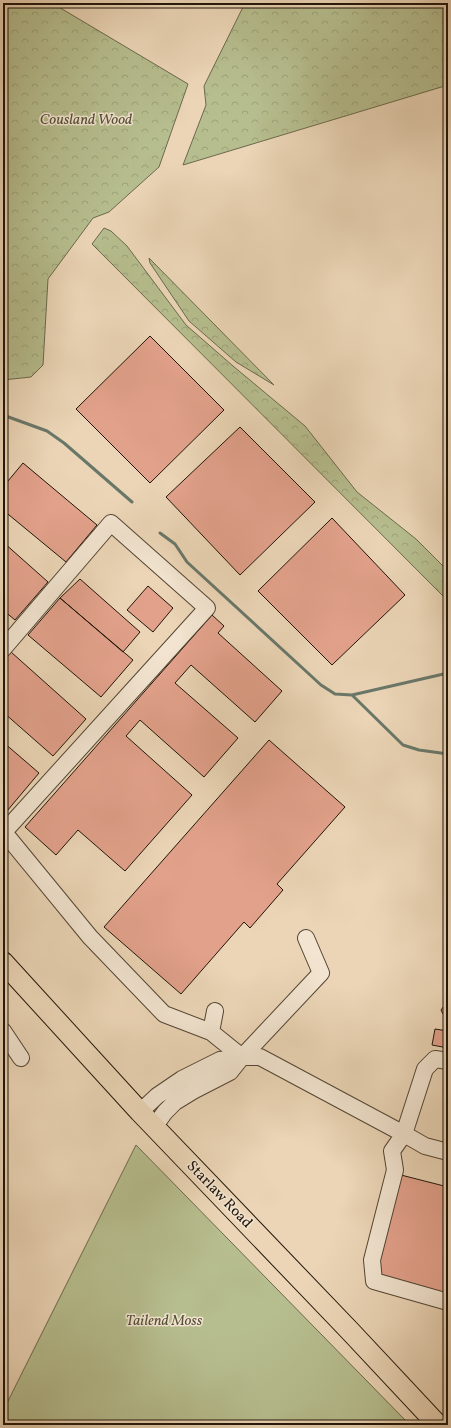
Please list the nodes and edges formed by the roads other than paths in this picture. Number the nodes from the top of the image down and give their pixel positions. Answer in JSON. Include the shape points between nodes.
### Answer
{"nodes":[{"id":1,"x":3,"y":649,"type":"edge"},
{"id":2,"x":4,"y":832,"type":"edge"},
{"id":3,"x":306,"y":938,"type":"dead end"},
{"id":4,"x":3,"y":962,"type":"edge"},
{"id":5,"x":215,"y":1011,"type":"dead end"},
{"id":6,"x":3,"y":1031,"type":"edge"},
{"id":7,"x":211,"y":1032,"type":"junction"},
{"id":8,"x":242,"y":1057,"type":"junction"},
{"id":9,"x":21,"y":1058,"type":"dead end"},
{"id":10,"x":448,"y":1061,"type":"edge"},
{"id":11,"x":140,"y":1112,"type":"junction"},
{"id":12,"x":154,"y":1127,"type":"junction"},
{"id":13,"x":404,"y":1134,"type":"junction"},
{"id":14,"x":448,"y":1152,"type":"edge"},
{"id":15,"x":448,"y":1302,"type":"edge"},
{"id":16,"x":438,"y":1425,"type":"edge"}],
"edges":[{"from":1,"to":2,"type":"lane","via":[[111,523],[207,608]]},
{"from":2,"to":7,"type":"lane","via":[[90,937],[164,1014]]},
{"from":3,"to":8,"type":"lane","via":[[321,973]]},
{"from":4,"to":11,"type":"main road","name":"Starlaw Road"},
{"from":5,"to":7,"type":"lane"},
{"from":6,"to":9,"type":"lane"},
{"from":7,"to":8,"type":"lane"},
{"from":8,"to":11,"type":"lane","via":[[220,1060],[182,1079],[157,1096]]},
{"from":8,"to":12,"type":"lane","via":[[230,1072],[175,1102]]},
{"from":8,"to":13,"type":"lane","via":[[260,1056]]},
{"from":10,"to":13,"type":"lane","via":[[435,1059],[425,1069]]},
{"from":11,"to":12,"type":"main road","name":"Starlaw Road"},
{"from":12,"to":16,"type":"main road","name":"Starlaw Road"},
{"from":13,"to":14,"type":"lane","via":[[425,1146]]},
{"from":13,"to":15,"type":"lane","via":[[392,1151],[395,1170],[372,1260],[374,1281]]}]}
